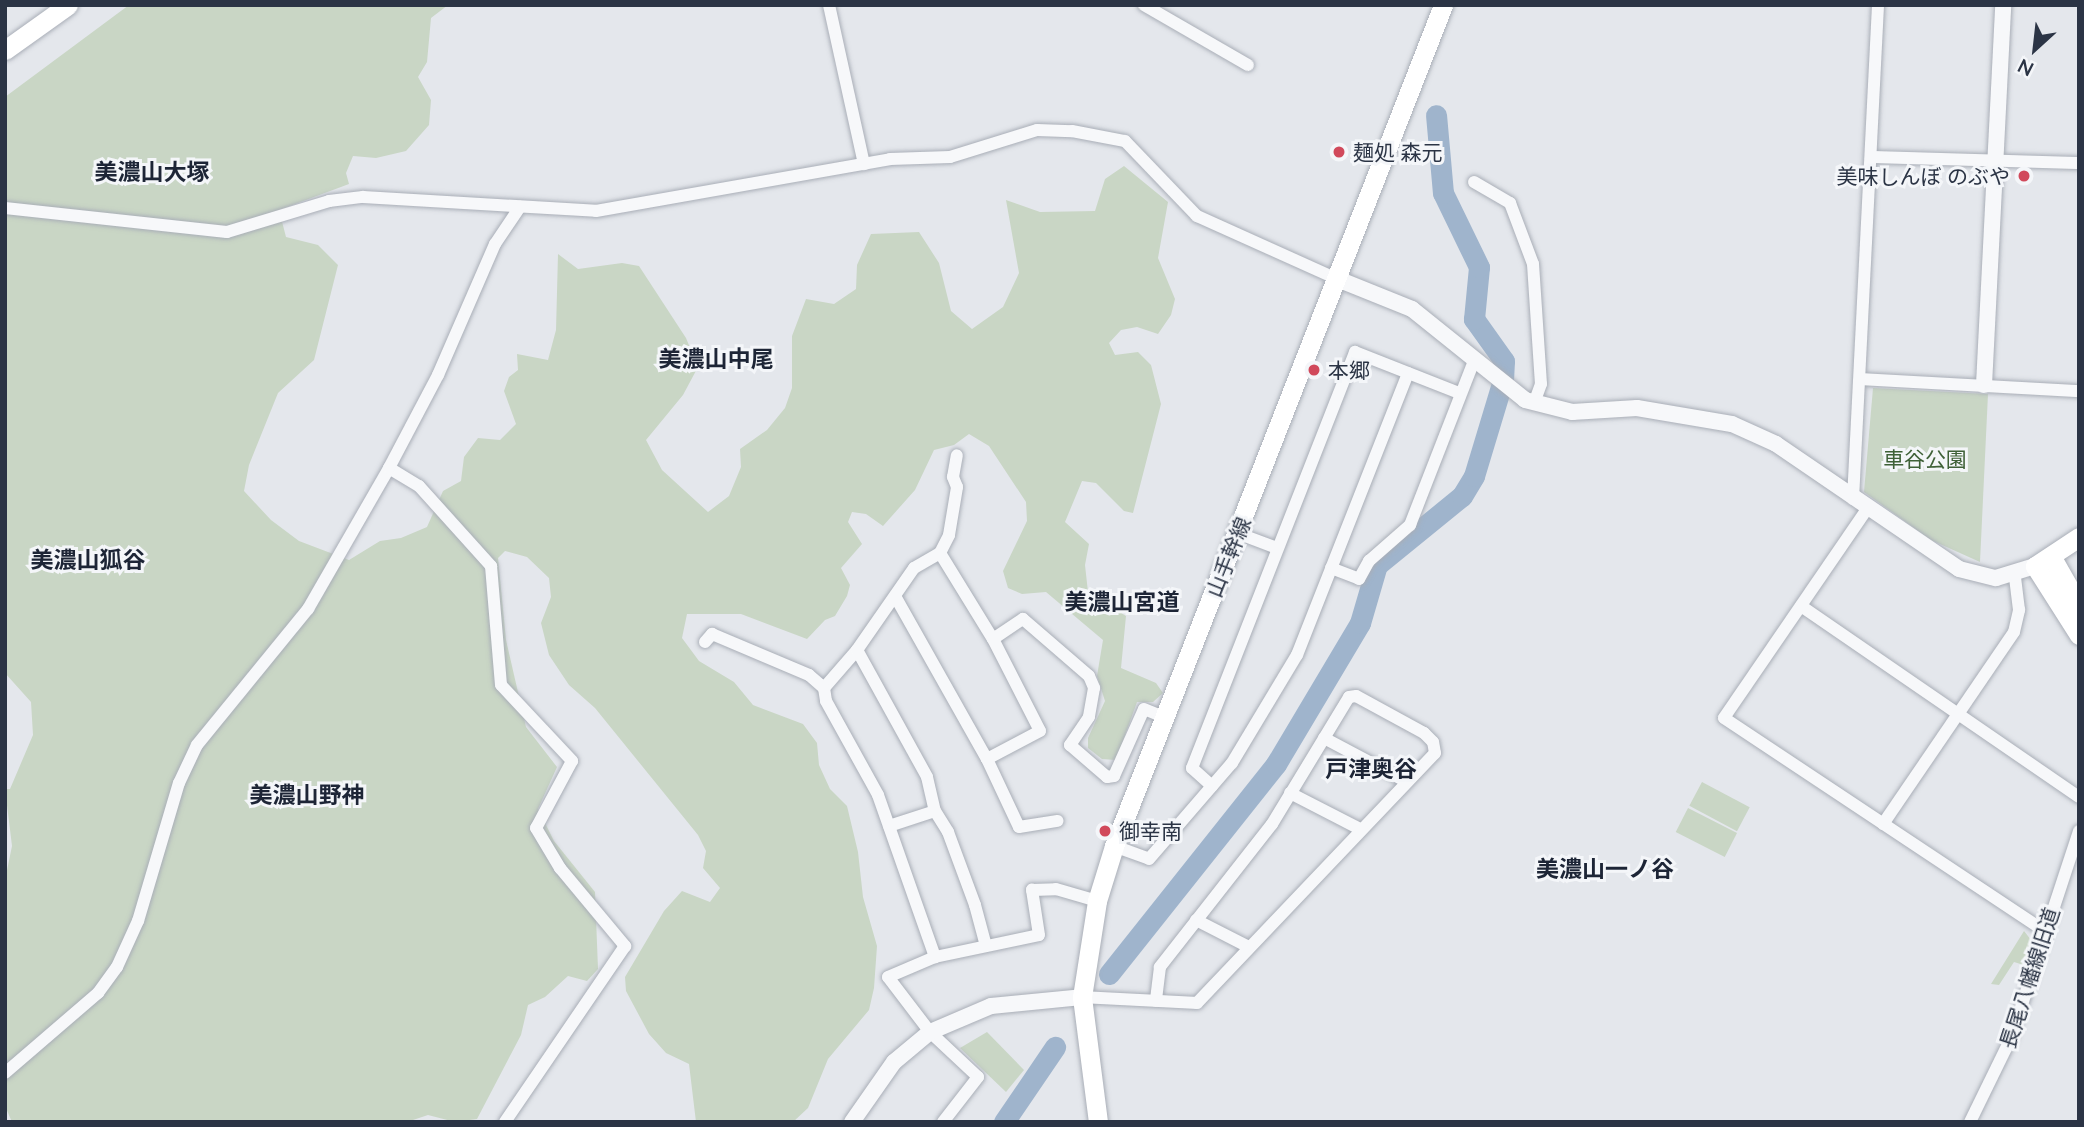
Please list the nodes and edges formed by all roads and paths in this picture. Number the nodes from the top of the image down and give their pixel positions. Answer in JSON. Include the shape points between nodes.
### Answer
{"nodes":[{"id":1,"x":68,"y":5,"type":"edge"},
{"id":2,"x":829,"y":5,"type":"edge"},
{"id":3,"x":1144,"y":5,"type":"edge"},
{"id":4,"x":1443,"y":5,"type":"edge"},
{"id":5,"x":1878,"y":5,"type":"edge"},
{"id":6,"x":2003,"y":5,"type":"edge"},
{"id":7,"x":5,"y":50,"type":"edge"},
{"id":8,"x":1248,"y":65,"type":"dead end"},
{"id":9,"x":1871,"y":156,"type":"junction"},
{"id":10,"x":1995,"y":160,"type":"junction"},
{"id":11,"x":2079,"y":163,"type":"edge"},
{"id":12,"x":864,"y":164,"type":"junction"},
{"id":13,"x":1474,"y":182,"type":"dead end"},
{"id":14,"x":520,"y":207,"type":"junction"},
{"id":15,"x":5,"y":208,"type":"edge"},
{"id":16,"x":1335,"y":278,"type":"junction"},
{"id":17,"x":1475,"y":358,"type":"junction"},
{"id":18,"x":1408,"y":373,"type":"junction"},
{"id":19,"x":1861,"y":379,"type":"junction"},
{"id":20,"x":1984,"y":385,"type":"junction"},
{"id":21,"x":2079,"y":391,"type":"edge"},
{"id":22,"x":1459,"y":393,"type":"junction"},
{"id":23,"x":1534,"y":403,"type":"junction"},
{"id":24,"x":957,"y":455,"type":"dead end"},
{"id":25,"x":389,"y":468,"type":"junction"},
{"id":26,"x":1853,"y":499,"type":"junction"},
{"id":27,"x":1867,"y":509,"type":"junction"},
{"id":28,"x":1237,"y":533,"type":"junction"},
{"id":29,"x":2079,"y":537,"type":"edge"},
{"id":30,"x":1277,"y":548,"type":"junction"},
{"id":31,"x":940,"y":553,"type":"junction"},
{"id":32,"x":2043,"y":561,"type":"junction"},
{"id":33,"x":1331,"y":568,"type":"junction"},
{"id":34,"x":2015,"y":575,"type":"junction"},
{"id":35,"x":895,"y":596,"type":"junction"},
{"id":36,"x":2079,"y":605,"type":"edge"},
{"id":37,"x":1801,"y":606,"type":"junction"},
{"id":38,"x":2079,"y":635,"type":"edge"},
{"id":39,"x":993,"y":639,"type":"junction"},
{"id":40,"x":705,"y":642,"type":"dead end"},
{"id":41,"x":857,"y":650,"type":"junction"},
{"id":42,"x":824,"y":688,"type":"junction"},
{"id":43,"x":1960,"y":716,"type":"junction"},
{"id":44,"x":1164,"y":717,"type":"junction"},
{"id":45,"x":1324,"y":738,"type":"junction"},
{"id":46,"x":987,"y":760,"type":"junction"},
{"id":47,"x":1407,"y":782,"type":"junction"},
{"id":48,"x":1212,"y":786,"type":"junction"},
{"id":49,"x":1290,"y":793,"type":"junction"},
{"id":50,"x":2079,"y":797,"type":"edge"},
{"id":51,"x":935,"y":811,"type":"junction"},
{"id":52,"x":1058,"y":821,"type":"dead end"},
{"id":53,"x":1883,"y":824,"type":"junction"},
{"id":54,"x":889,"y":826,"type":"junction"},
{"id":55,"x":1360,"y":829,"type":"junction"},
{"id":56,"x":2079,"y":831,"type":"edge"},
{"id":57,"x":1114,"y":846,"type":"junction"},
{"id":58,"x":1097,"y":901,"type":"junction"},
{"id":59,"x":1196,"y":920,"type":"junction"},
{"id":60,"x":2044,"y":931,"type":"junction"},
{"id":61,"x":986,"y":946,"type":"junction"},
{"id":62,"x":1249,"y":947,"type":"junction"},
{"id":63,"x":935,"y":957,"type":"junction"},
{"id":64,"x":1082,"y":997,"type":"junction"},
{"id":65,"x":1156,"y":1000,"type":"junction"},
{"id":66,"x":930,"y":1032,"type":"junction"},
{"id":67,"x":5,"y":1073,"type":"edge"},
{"id":68,"x":505,"y":1122,"type":"edge"},
{"id":69,"x":852,"y":1122,"type":"edge"},
{"id":70,"x":943,"y":1122,"type":"edge"},
{"id":71,"x":1098,"y":1122,"type":"edge"},
{"id":72,"x":1970,"y":1122,"type":"edge"}],
"edges":[{"from":1,"to":7,"type":"main road"},
{"from":2,"to":12,"type":"street"},
{"from":3,"to":8,"type":"street"},
{"from":4,"to":16,"type":"main road","name":"山手幹線"},
{"from":5,"to":9,"type":"street"},
{"from":6,"to":10,"type":"street"},
{"from":9,"to":10,"type":"street"},
{"from":9,"to":19,"type":"street"},
{"from":10,"to":11,"type":"street"},
{"from":10,"to":20,"type":"street"},
{"from":12,"to":14,"type":"street","via":[[628,209]]},
{"from":12,"to":16,"type":"street","via":[[950,157],[1037,130],[1125,141],[1197,216]]},
{"from":13,"to":23,"type":"street","via":[[1510,204],[1533,264],[1541,384]]},
{"from":14,"to":15,"type":"street","via":[[363,197],[329,201],[227,232]]},
{"from":14,"to":25,"type":"street","via":[[495,244],[438,375]]},
{"from":16,"to":17,"type":"street","via":[[1412,309]]},
{"from":16,"to":28,"type":"main road","name":"山手幹線"},
{"from":17,"to":22,"type":"street"},
{"from":17,"to":23,"type":"street","via":[[1512,393]]},
{"from":18,"to":22,"type":"street"},
{"from":18,"to":30,"type":"street","via":[[1355,352]]},
{"from":18,"to":33,"type":"street"},
{"from":19,"to":20,"type":"street"},
{"from":19,"to":26,"type":"street"},
{"from":20,"to":21,"type":"street"},
{"from":22,"to":33,"type":"street","via":[[1410,525],[1369,561],[1359,579]]},
{"from":23,"to":26,"type":"street","via":[[1572,412],[1637,408],[1732,424],[1776,444]]},
{"from":24,"to":31,"type":"street","via":[[953,477],[957,487]]},
{"from":25,"to":67,"type":"street","via":[[308,609],[197,746],[179,783],[138,921],[117,967],[98,993]]},
{"from":25,"to":68,"type":"street","via":[[419,486],[491,566],[501,685],[572,761],[536,828],[560,868],[625,946]]},
{"from":26,"to":27,"type":"street"},
{"from":27,"to":34,"type":"street","via":[[1959,569],[1996,578]]},
{"from":27,"to":37,"type":"street"},
{"from":28,"to":30,"type":"street"},
{"from":28,"to":44,"type":"main road","name":"山手幹線"},
{"from":29,"to":32,"type":"main road"},
{"from":30,"to":48,"type":"street","via":[[1192,768]]},
{"from":31,"to":35,"type":"street","via":[[914,568]]},
{"from":31,"to":39,"type":"street"},
{"from":32,"to":34,"type":"street"},
{"from":32,"to":36,"type":"main road"},
{"from":32,"to":38,"type":"main road"},
{"from":33,"to":48,"type":"street","via":[[1297,655],[1232,763]]},
{"from":34,"to":43,"type":"street","via":[[2019,610],[2014,632]]},
{"from":35,"to":41,"type":"street"},
{"from":35,"to":46,"type":"street"},
{"from":37,"to":43,"type":"street"},
{"from":37,"to":53,"type":"street","via":[[1724,718]]},
{"from":39,"to":44,"type":"street","via":[[1023,619],[1089,676],[1094,688],[1090,718],[1070,746],[1107,777],[1114,776],[1143,709]]},
{"from":39,"to":46,"type":"street","via":[[1040,731]]},
{"from":40,"to":42,"type":"street","via":[[712,634],[809,675]]},
{"from":41,"to":42,"type":"street"},
{"from":41,"to":51,"type":"street","via":[[927,777]]},
{"from":42,"to":54,"type":"street","via":[[826,701],[878,795]]},
{"from":43,"to":50,"type":"street"},
{"from":43,"to":53,"type":"street"},
{"from":44,"to":57,"type":"main road","name":"山手幹線"},
{"from":45,"to":47,"type":"street"},
{"from":45,"to":47,"type":"street","via":[[1349,697],[1356,696],[1433,742],[1435,753]]},
{"from":45,"to":49,"type":"street"},
{"from":46,"to":52,"type":"street","via":[[1019,827]]},
{"from":47,"to":55,"type":"street"},
{"from":48,"to":57,"type":"street","via":[[1149,859]]},
{"from":49,"to":55,"type":"street"},
{"from":49,"to":59,"type":"street"},
{"from":51,"to":54,"type":"street"},
{"from":51,"to":61,"type":"street","via":[[948,832]]},
{"from":53,"to":60,"type":"street"},
{"from":54,"to":63,"type":"street"},
{"from":55,"to":62,"type":"street"},
{"from":56,"to":60,"type":"street","name":"長尾八幡線旧道"},
{"from":57,"to":58,"type":"main road","name":"山手幹線"},
{"from":58,"to":61,"type":"street","via":[[1056,888],[1032,890],[1039,935]]},
{"from":58,"to":64,"type":"main road","name":"山手幹線"},
{"from":59,"to":62,"type":"street"},
{"from":59,"to":65,"type":"street","via":[[1160,967]]},
{"from":60,"to":72,"type":"street","name":"長尾八幡線旧道","via":[[2011,1038]]},
{"from":61,"to":63,"type":"street"},
{"from":62,"to":65,"type":"street","via":[[1197,1003]]},
{"from":63,"to":66,"type":"street","via":[[888,977]]},
{"from":64,"to":65,"type":"street"},
{"from":64,"to":66,"type":"street","via":[[991,1006]]},
{"from":64,"to":71,"type":"main road","name":"山手幹線"},
{"from":66,"to":69,"type":"street","via":[[894,1062]]},
{"from":66,"to":70,"type":"street","via":[[978,1077]]}]}
